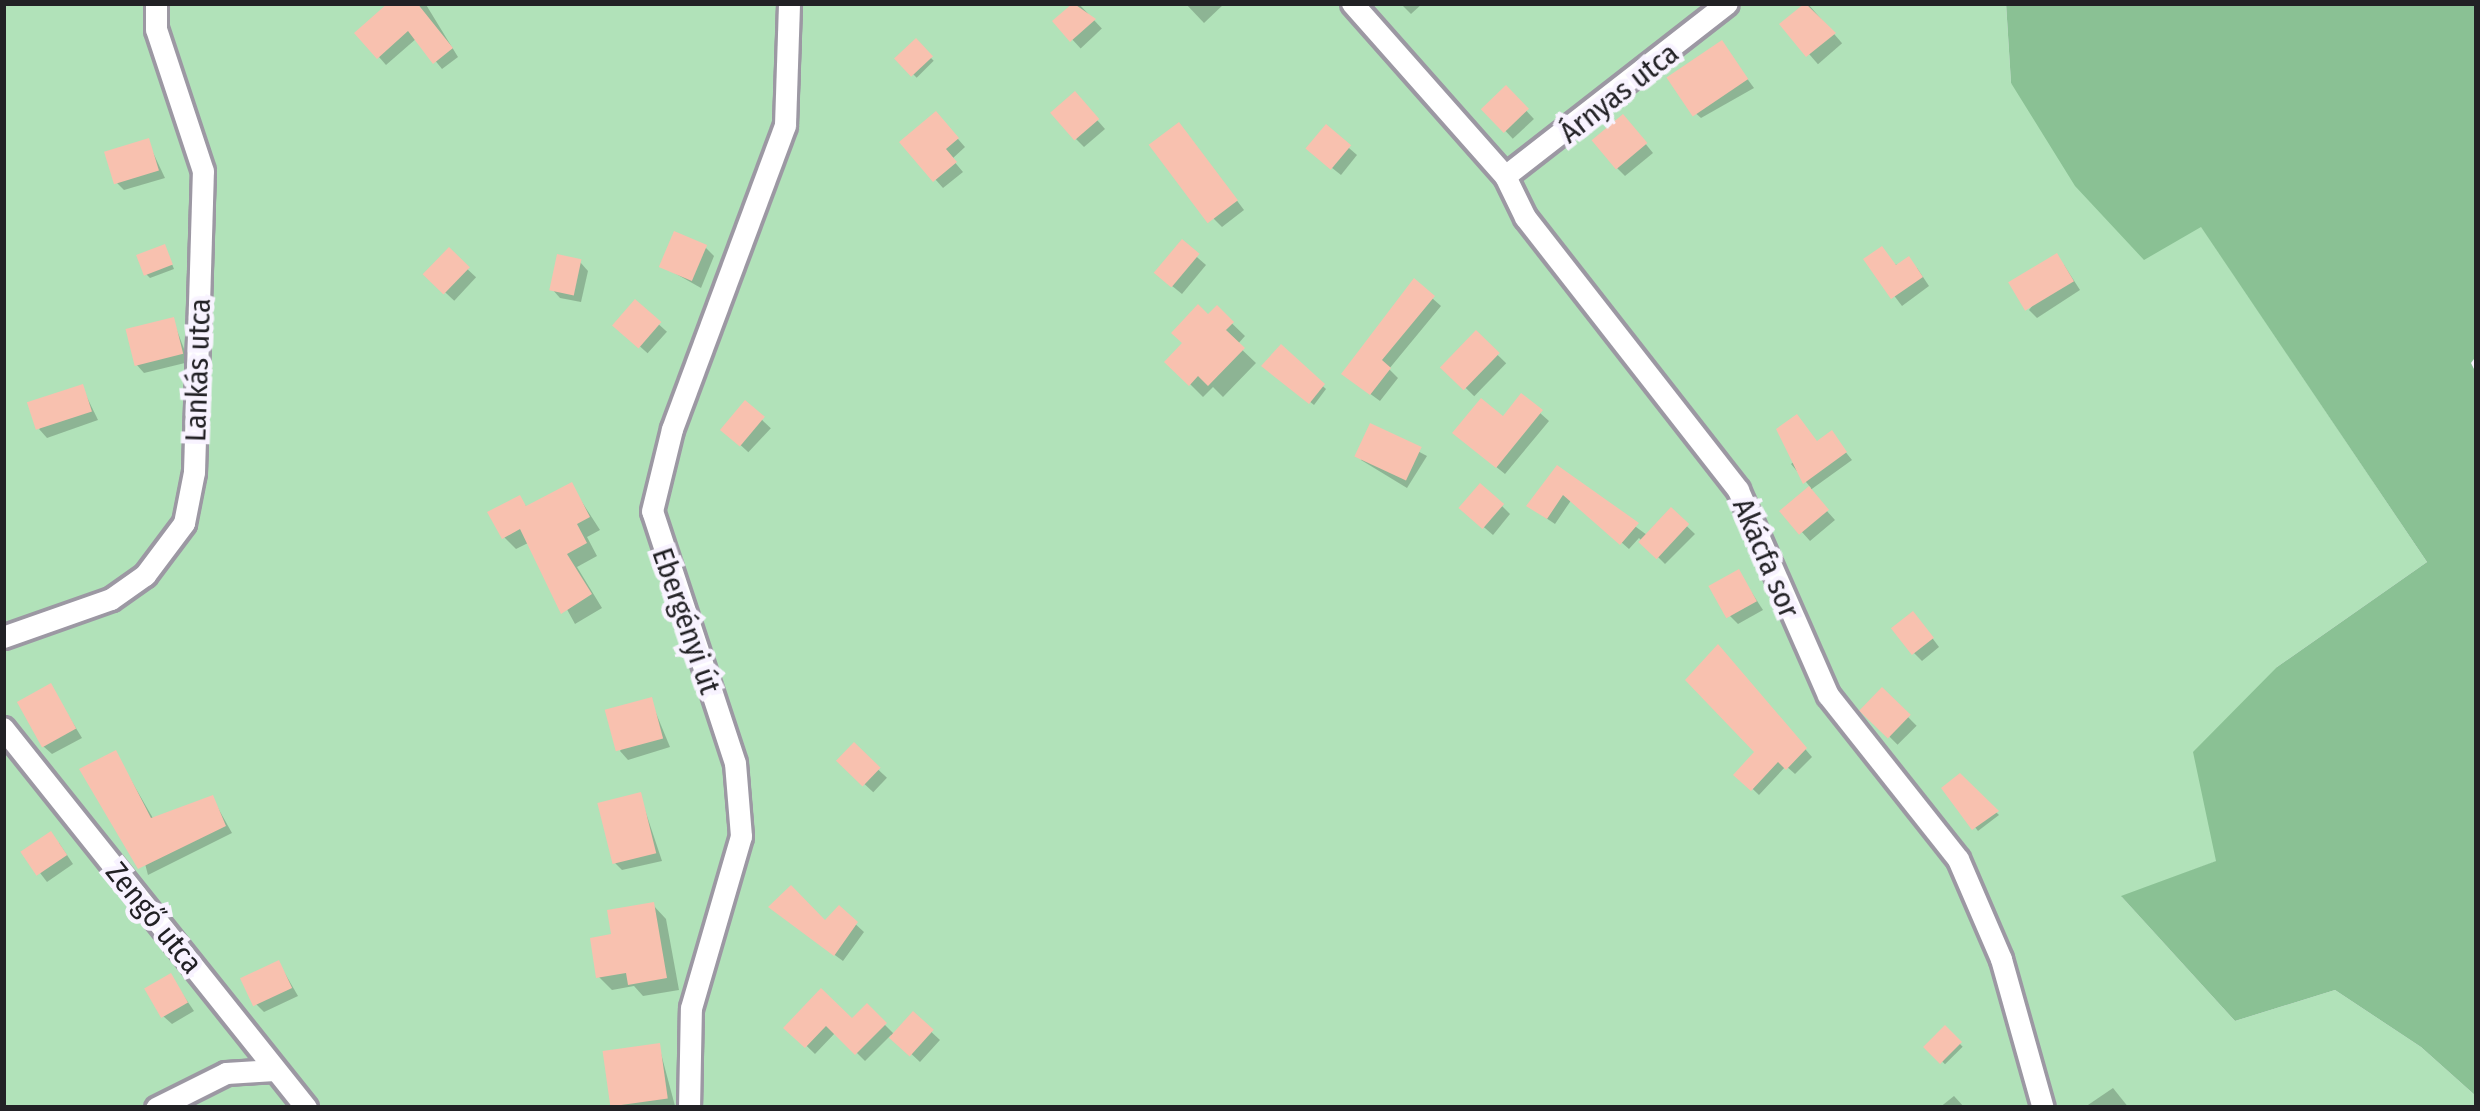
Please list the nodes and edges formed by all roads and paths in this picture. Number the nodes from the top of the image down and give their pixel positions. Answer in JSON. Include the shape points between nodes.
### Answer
{"nodes":[{"id":1,"x":156,"y":3,"type":"edge"},
{"id":2,"x":789,"y":3,"type":"edge"},
{"id":3,"x":1352,"y":3,"type":"edge"},
{"id":4,"x":1727,"y":3,"type":"edge"},
{"id":5,"x":1505,"y":176,"type":"junction"},
{"id":6,"x":3,"y":637,"type":"edge"},
{"id":7,"x":3,"y":728,"type":"edge"},
{"id":8,"x":274,"y":1070,"type":"junction"},
{"id":9,"x":156,"y":1108,"type":"edge"},
{"id":10,"x":306,"y":1108,"type":"edge"},
{"id":11,"x":688,"y":1108,"type":"edge"},
{"id":12,"x":2043,"y":1108,"type":"edge"}],
"edges":[{"from":1,"to":6,"type":"street","name":"Lankás utca","via":[[156,29],[202,172],[194,472],[184,523],[145,575],[111,598]]},
{"from":2,"to":11,"type":"street","name":"Ebergényi út","via":[[785,125],[672,429],[652,511],[735,763],[741,836],[691,1008]]},
{"from":3,"to":5,"type":"street","name":"Akácfa sor"},
{"from":4,"to":5,"type":"street","name":"Árnyas utca"},
{"from":5,"to":12,"type":"street","name":"Akácfa sor","via":[[1525,217],[1738,490],[1828,695],[1958,859],[2001,959]]},
{"from":7,"to":8,"type":"street","name":"Zengő utca"},
{"from":8,"to":9,"type":"street","via":[[226,1073]]},
{"from":8,"to":10,"type":"street","name":"Zengő utca"}]}
